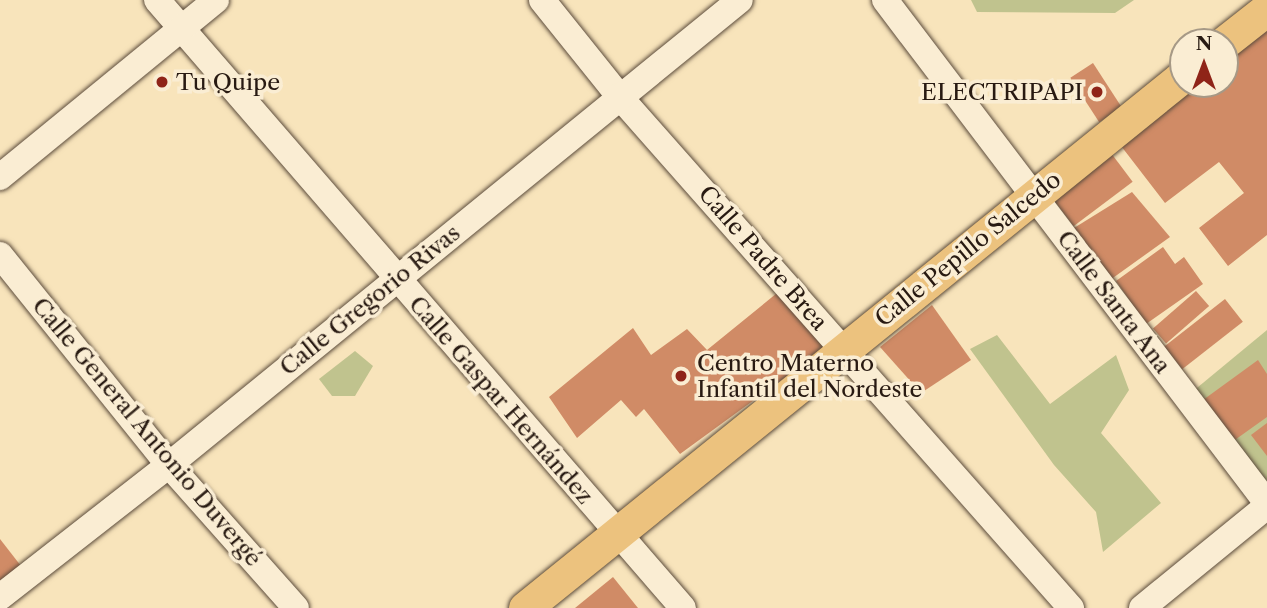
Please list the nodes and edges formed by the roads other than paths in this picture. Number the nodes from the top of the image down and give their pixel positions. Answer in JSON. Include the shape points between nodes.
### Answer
{"nodes":[{"id":1,"x":157,"y":0,"type":"edge"},
{"id":2,"x":216,"y":0,"type":"edge"},
{"id":3,"x":541,"y":0,"type":"edge"},
{"id":4,"x":740,"y":0,"type":"edge"},
{"id":5,"x":885,"y":0,"type":"edge"},
{"id":6,"x":1267,"y":9,"type":"edge"},
{"id":7,"x":180,"y":28,"type":"junction"},
{"id":8,"x":1239,"y":32,"type":"edge"},
{"id":9,"x":1169,"y":87,"type":"edge"},
{"id":10,"x":619,"y":96,"type":"junction"},
{"id":11,"x":0,"y":177,"type":"edge"},
{"id":12,"x":1033,"y":195,"type":"junction"},
{"id":13,"x":0,"y":255,"type":"edge"},
{"id":14,"x":396,"y":278,"type":"junction"},
{"id":15,"x":844,"y":351,"type":"junction"},
{"id":16,"x":169,"y":465,"type":"junction"},
{"id":17,"x":1267,"y":505,"type":"edge"},
{"id":18,"x":617,"y":533,"type":"junction"},
{"id":19,"x":0,"y":597,"type":"edge"},
{"id":20,"x":296,"y":608,"type":"edge"},
{"id":21,"x":525,"y":608,"type":"edge"},
{"id":22,"x":683,"y":608,"type":"edge"},
{"id":23,"x":1072,"y":608,"type":"edge"},
{"id":24,"x":1142,"y":608,"type":"edge"}],
"edges":[{"from":1,"to":7,"type":"street","name":"Calle Gaspar Hernández"},
{"from":2,"to":7,"type":"street"},
{"from":3,"to":10,"type":"street","name":"Calle Padre Brea"},
{"from":4,"to":10,"type":"street","name":"Calle Gregorio Rivas"},
{"from":5,"to":12,"type":"street","name":"Calle Santa Ana"},
{"from":6,"to":8,"type":"main road"},
{"from":7,"to":11,"type":"street"},
{"from":7,"to":14,"type":"street","name":"Calle Gaspar Hernández"},
{"from":9,"to":12,"type":"main road","name":"Calle Pepillo Salcedo"},
{"from":10,"to":14,"type":"street","name":"Calle Gregorio Rivas"},
{"from":10,"to":15,"type":"street","name":"Calle Padre Brea"},
{"from":12,"to":15,"type":"main road","name":"Calle Pepillo Salcedo"},
{"from":12,"to":17,"type":"street","name":"Calle Santa Ana"},
{"from":13,"to":16,"type":"street","name":"Calle General Antonio Duvergé"},
{"from":14,"to":16,"type":"street","name":"Calle Gregorio Rivas"},
{"from":14,"to":18,"type":"street","name":"Calle Gaspar Hernández"},
{"from":15,"to":18,"type":"main road","name":"Calle Pepillo Salcedo"},
{"from":15,"to":23,"type":"street","name":"Calle Padre Brea"},
{"from":16,"to":19,"type":"street","name":"Calle Gregorio Rivas"},
{"from":16,"to":20,"type":"street","name":"Calle General Antonio Duvergé"},
{"from":17,"to":24,"type":"street"},
{"from":18,"to":21,"type":"main road","name":"Calle Pepillo Salcedo"},
{"from":18,"to":22,"type":"street","name":"Calle Gaspar Hernández"}]}
